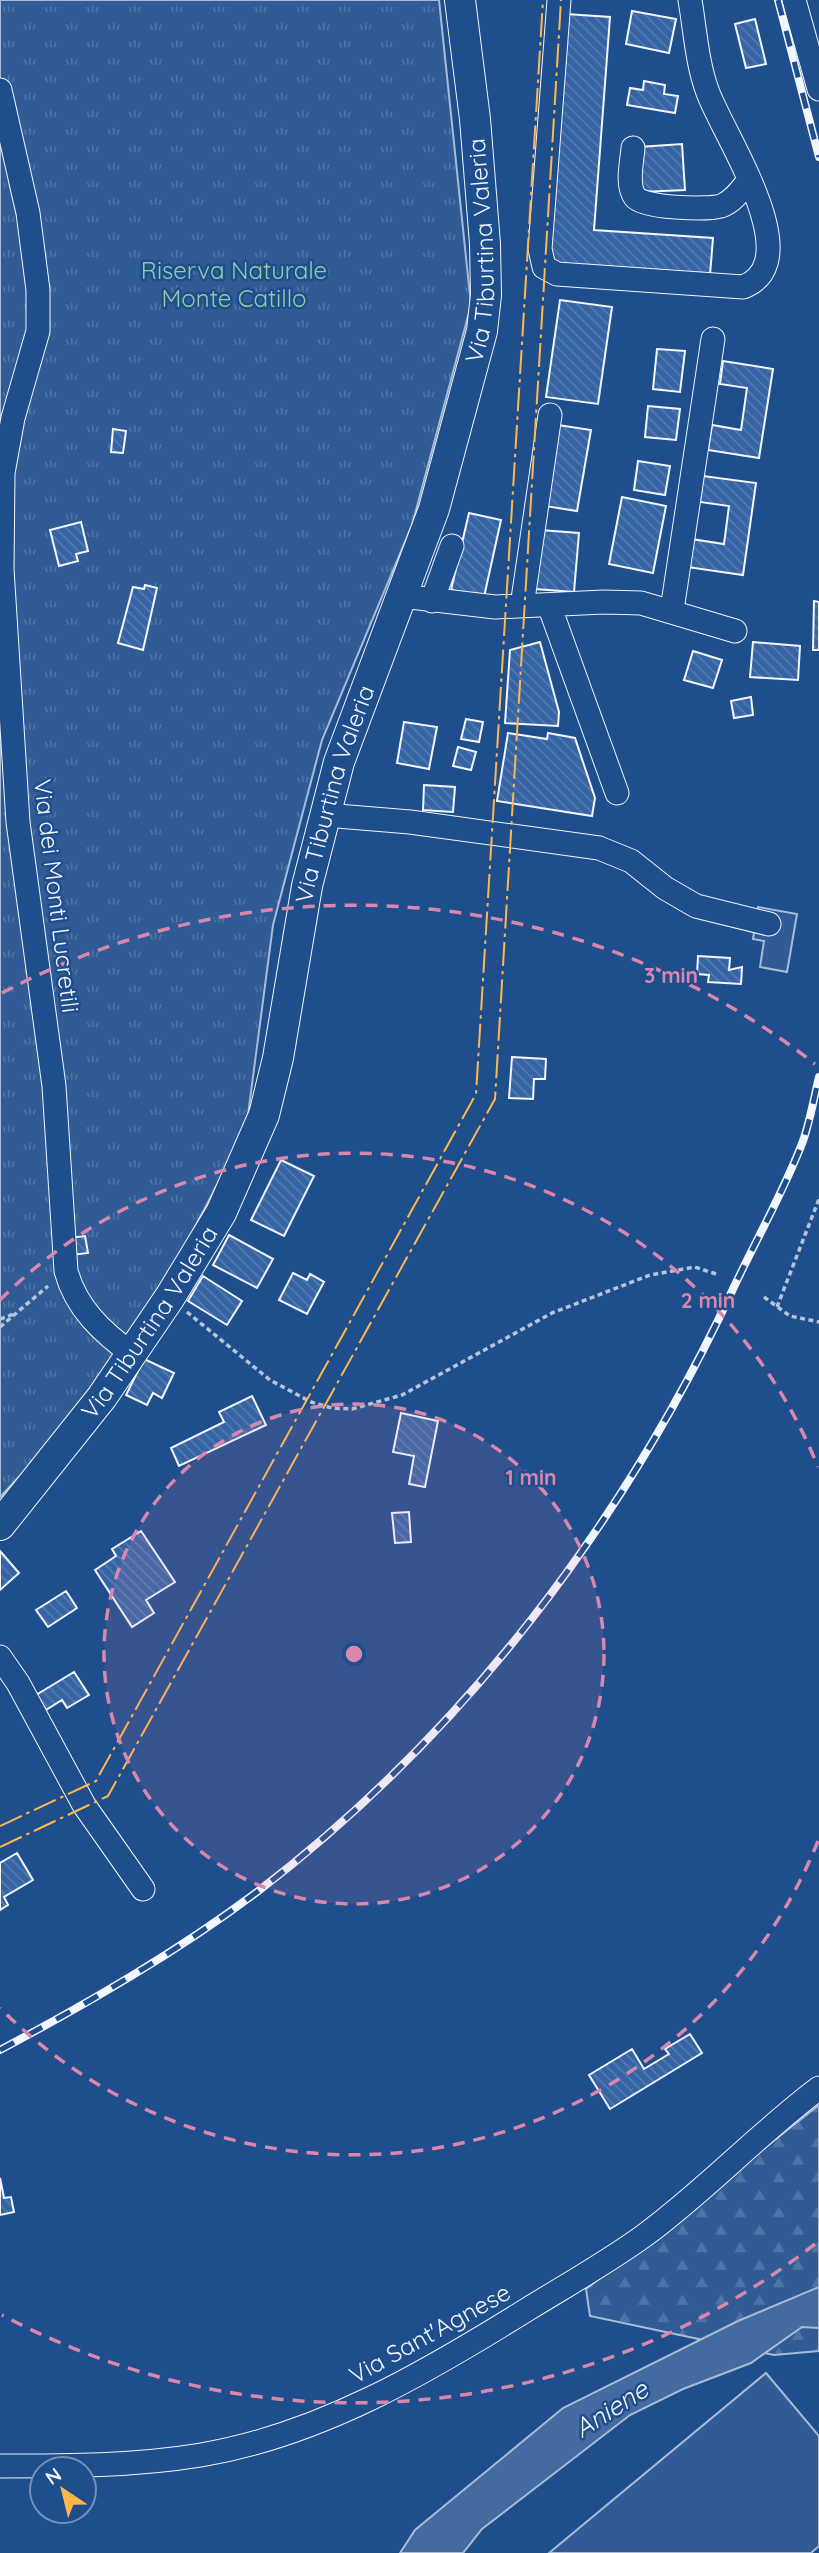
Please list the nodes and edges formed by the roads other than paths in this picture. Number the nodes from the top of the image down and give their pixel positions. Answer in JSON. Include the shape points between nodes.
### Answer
{"nodes":[{"id":1,"x":460,"y":0,"type":"edge"},
{"id":2,"x":559,"y":0,"type":"edge"},
{"id":3,"x":690,"y":0,"type":"edge"},
{"id":4,"x":794,"y":0,"type":"edge"},
{"id":5,"x":819,"y":89,"type":"edge"},
{"id":6,"x":0,"y":90,"type":"edge"},
{"id":7,"x":633,"y":148,"type":"dead end"},
{"id":8,"x":749,"y":180,"type":"junction"},
{"id":9,"x":713,"y":339,"type":"dead end"},
{"id":10,"x":550,"y":415,"type":"dead end"},
{"id":11,"x":452,"y":546,"type":"dead end"},
{"id":12,"x":402,"y":596,"type":"junction"},
{"id":13,"x":432,"y":601,"type":"junction"},
{"id":14,"x":550,"y":605,"type":"junction"},
{"id":15,"x":522,"y":606,"type":"junction"},
{"id":16,"x":672,"y":610,"type":"junction"},
{"id":17,"x":736,"y":631,"type":"dead end"},
{"id":18,"x":617,"y":793,"type":"dead end"},
{"id":19,"x":325,"y":815,"type":"junction"},
{"id":20,"x":769,"y":924,"type":"dead end"},
{"id":21,"x":132,"y":1354,"type":"junction"},
{"id":22,"x":0,"y":1525,"type":"edge"},
{"id":23,"x":0,"y":1657,"type":"edge"},
{"id":24,"x":143,"y":1889,"type":"dead end"},
{"id":25,"x":819,"y":2088,"type":"edge"},
{"id":26,"x":0,"y":2466,"type":"edge"}],
"edges":[{"from":1,"to":12,"type":"main road","name":"Via Tiburtina Valeria","via":[[485,244],[484,313],[471,381],[434,509]]},
{"from":2,"to":8,"type":"street","via":[[540,249],[544,267],[557,274],[728,288],[750,285],[763,274],[768,243],[763,214]]},
{"from":3,"to":8,"type":"street","via":[[705,86]]},
{"from":4,"to":5,"type":"street"},
{"from":6,"to":21,"type":"street","name":"Via dei Monti Lucretili","via":[[30,224],[38,290],[38,331],[6,454],[2,492],[2,569],[18,822],[54,1086],[66,1271],[71,1289],[92,1320]]},
{"from":7,"to":8,"type":"street","via":[[631,186],[635,197],[645,203],[721,206]]},
{"from":9,"to":16,"type":"street"},
{"from":10,"to":15,"type":"street"},
{"from":11,"to":13,"type":"street"},
{"from":12,"to":13,"type":"street"},
{"from":12,"to":19,"type":"main road","name":"Via Tiburtina Valeria","via":[[339,762]]},
{"from":13,"to":15,"type":"street"},
{"from":14,"to":15,"type":"street"},
{"from":14,"to":16,"type":"street","via":[[622,602]]},
{"from":14,"to":18,"type":"street"},
{"from":16,"to":17,"type":"street"},
{"from":19,"to":20,"type":"street","via":[[599,848],[631,862],[696,906]]},
{"from":19,"to":21,"type":"main road","name":"Via Tiburtina Valeria","via":[[300,924],[275,1076],[257,1137],[221,1213]]},
{"from":21,"to":22,"type":"main road","name":"Via Tiburtina Valeria"},
{"from":23,"to":24,"type":"street","via":[[84,1805]]},
{"from":25,"to":26,"type":"street","name":"Via Sant'Agnese","via":[[645,2235],[444,2361],[378,2395],[270,2438],[202,2455],[140,2463]]}]}
